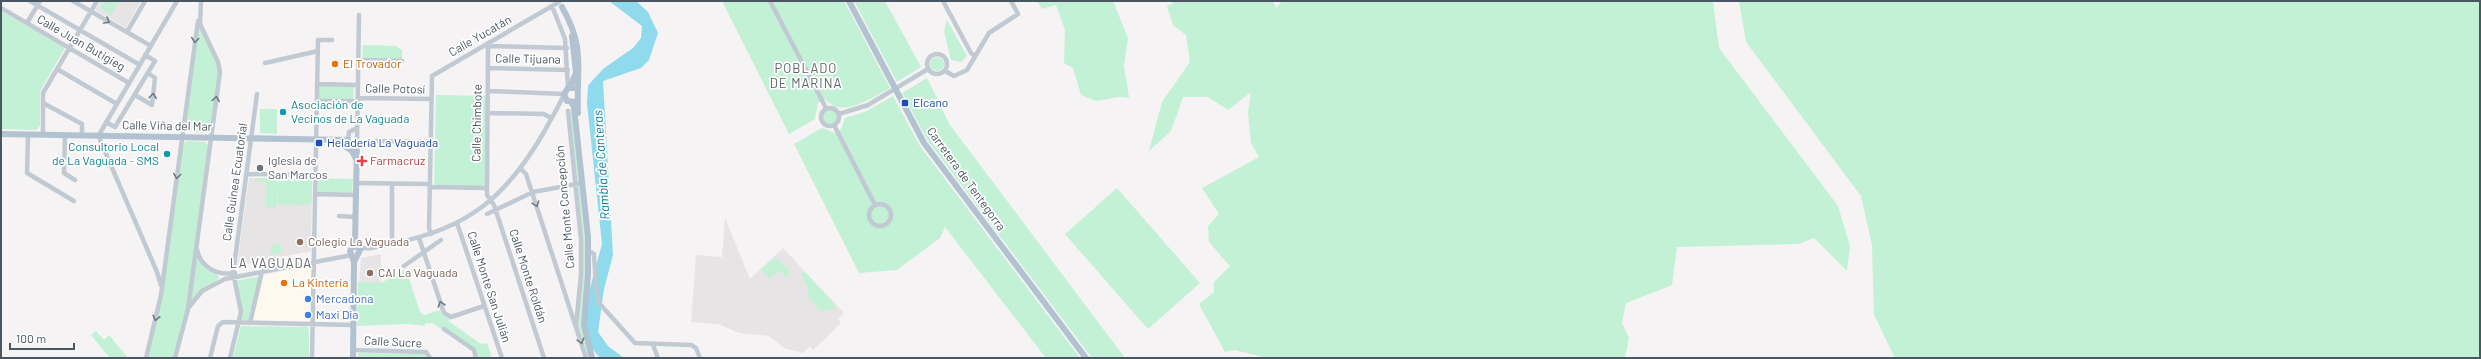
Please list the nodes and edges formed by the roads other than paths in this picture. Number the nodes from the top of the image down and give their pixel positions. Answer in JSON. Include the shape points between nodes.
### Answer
{"nodes":[{"id":1,"x":30,"y":1,"type":"edge"},
{"id":2,"x":73,"y":1,"type":"edge"},
{"id":3,"x":97,"y":1,"type":"edge"},
{"id":4,"x":145,"y":1,"type":"edge"},
{"id":5,"x":177,"y":1,"type":"edge"},
{"id":6,"x":770,"y":1,"type":"edge"},
{"id":7,"x":849,"y":1,"type":"edge"},
{"id":8,"x":943,"y":1,"type":"edge"},
{"id":9,"x":1011,"y":1,"type":"edge"},
{"id":10,"x":39,"y":3,"type":"edge"},
{"id":11,"x":560,"y":3,"type":"edge"},
{"id":12,"x":552,"y":6,"type":"junction"},
{"id":13,"x":1,"y":8,"type":"edge"},
{"id":14,"x":91,"y":11,"type":"junction"},
{"id":15,"x":359,"y":15,"type":"dead end"},
{"id":16,"x":27,"y":23,"type":"junction"},
{"id":17,"x":80,"y":30,"type":"junction"},
{"id":18,"x":127,"y":32,"type":"junction"},
{"id":19,"x":332,"y":40,"type":"dead end"},
{"id":20,"x":488,"y":45,"type":"junction"},
{"id":21,"x":151,"y":46,"type":"junction"},
{"id":22,"x":70,"y":48,"type":"junction"},
{"id":23,"x":567,"y":48,"type":"junction"},
{"id":24,"x":318,"y":50,"type":"junction"},
{"id":25,"x":146,"y":55,"type":"junction"},
{"id":26,"x":975,"y":56,"type":"junction"},
{"id":27,"x":358,"y":60,"type":"junction"},
{"id":28,"x":402,"y":61,"type":"dead end"},
{"id":29,"x":264,"y":62,"type":"dead end"},
{"id":30,"x":140,"y":65,"type":"junction"},
{"id":31,"x":488,"y":68,"type":"junction"},
{"id":32,"x":57,"y":69,"type":"junction"},
{"id":33,"x":568,"y":70,"type":"junction"},
{"id":34,"x":928,"y":71,"type":"junction"},
{"id":35,"x":945,"y":71,"type":"junction"},
{"id":36,"x":148,"y":73,"type":"junction"},
{"id":37,"x":129,"y":83,"type":"junction"},
{"id":38,"x":318,"y":84,"type":"junction"},
{"id":39,"x":358,"y":85,"type":"junction"},
{"id":40,"x":569,"y":87,"type":"junction"},
{"id":41,"x":896,"y":90,"type":"junction"},
{"id":42,"x":488,"y":91,"type":"junction"},
{"id":43,"x":135,"y":94,"type":"junction"},
{"id":44,"x":257,"y":94,"type":"dead end"},
{"id":45,"x":564,"y":94,"type":"junction"},
{"id":46,"x":578,"y":95,"type":"junction"},
{"id":47,"x":432,"y":99,"type":"junction"},
{"id":48,"x":358,"y":100,"type":"junction"},
{"id":49,"x":317,"y":101,"type":"junction"},
{"id":50,"x":569,"y":102,"type":"junction"},
{"id":51,"x":43,"y":103,"type":"junction"},
{"id":52,"x":117,"y":104,"type":"junction"},
{"id":53,"x":826,"y":108,"type":"junction"},
{"id":54,"x":556,"y":109,"type":"junction"},
{"id":55,"x":568,"y":111,"type":"dead end"},
{"id":56,"x":488,"y":113,"type":"junction"},
{"id":57,"x":839,"y":114,"type":"junction"},
{"id":58,"x":551,"y":118,"type":"junction"},
{"id":59,"x":106,"y":122,"type":"junction"},
{"id":60,"x":834,"y":125,"type":"junction"},
{"id":61,"x":355,"y":128,"type":"junction"},
{"id":62,"x":1,"y":134,"type":"edge"},
{"id":63,"x":28,"y":134,"type":"junction"},
{"id":64,"x":42,"y":134,"type":"junction"},
{"id":65,"x":65,"y":135,"type":"junction"},
{"id":66,"x":82,"y":135,"type":"junction"},
{"id":67,"x":100,"y":136,"type":"junction"},
{"id":68,"x":182,"y":137,"type":"junction"},
{"id":69,"x":211,"y":138,"type":"junction"},
{"id":70,"x":251,"y":138,"type":"junction"},
{"id":71,"x":341,"y":139,"type":"junction"},
{"id":72,"x":316,"y":140,"type":"junction"},
{"id":73,"x":332,"y":140,"type":"junction"},
{"id":74,"x":348,"y":140,"type":"junction"},
{"id":75,"x":376,"y":141,"type":"dead end"},
{"id":76,"x":431,"y":142,"type":"junction"},
{"id":77,"x":357,"y":144,"type":"junction"},
{"id":78,"x":349,"y":149,"type":"junction"},
{"id":79,"x":579,"y":150,"type":"junction"},
{"id":80,"x":356,"y":160,"type":"junction"},
{"id":81,"x":521,"y":169,"type":"junction"},
{"id":82,"x":246,"y":174,"type":"junction"},
{"id":83,"x":316,"y":175,"type":"junction"},
{"id":84,"x":75,"y":180,"type":"dead end"},
{"id":85,"x":356,"y":183,"type":"junction"},
{"id":86,"x":582,"y":183,"type":"junction"},
{"id":87,"x":392,"y":184,"type":"junction"},
{"id":88,"x":574,"y":184,"type":"junction"},
{"id":89,"x":430,"y":186,"type":"junction"},
{"id":90,"x":487,"y":188,"type":"junction"},
{"id":91,"x":532,"y":193,"type":"junction"},
{"id":92,"x":316,"y":194,"type":"junction"},
{"id":93,"x":356,"y":195,"type":"junction"},
{"id":94,"x":74,"y":201,"type":"dead end"},
{"id":95,"x":491,"y":201,"type":"junction"},
{"id":96,"x":875,"y":205,"type":"junction"},
{"id":97,"x":496,"y":210,"type":"junction"},
{"id":98,"x":487,"y":214,"type":"dead end"},
{"id":99,"x":339,"y":216,"type":"dead end"},
{"id":100,"x":355,"y":217,"type":"junction"},
{"id":101,"x":457,"y":223,"type":"junction"},
{"id":102,"x":431,"y":234,"type":"junction"},
{"id":103,"x":419,"y":238,"type":"junction"},
{"id":104,"x":441,"y":240,"type":"dead end"},
{"id":105,"x":197,"y":241,"type":"junction"},
{"id":106,"x":392,"y":244,"type":"junction"},
{"id":107,"x":356,"y":249,"type":"junction"},
{"id":108,"x":588,"y":251,"type":"junction"},
{"id":109,"x":424,"y":252,"type":"junction"},
{"id":110,"x":166,"y":259,"type":"junction"},
{"id":111,"x":314,"y":259,"type":"junction"},
{"id":112,"x":153,"y":262,"type":"junction"},
{"id":113,"x":404,"y":266,"type":"dead end"},
{"id":114,"x":262,"y":271,"type":"junction"},
{"id":115,"x":214,"y":272,"type":"junction"},
{"id":116,"x":234,"y":275,"type":"junction"},
{"id":117,"x":215,"y":282,"type":"junction"},
{"id":118,"x":161,"y":295,"type":"junction"},
{"id":119,"x":484,"y":306,"type":"junction"},
{"id":120,"x":186,"y":315,"type":"junction"},
{"id":121,"x":239,"y":322,"type":"junction"},
{"id":122,"x":250,"y":323,"type":"junction"},
{"id":123,"x":313,"y":324,"type":"junction"},
{"id":124,"x":353,"y":324,"type":"junction"},
{"id":125,"x":576,"y":324,"type":"junction"},
{"id":126,"x":444,"y":329,"type":"dead end"},
{"id":127,"x":653,"y":345,"type":"junction"},
{"id":128,"x":353,"y":350,"type":"junction"},
{"id":129,"x":589,"y":357,"type":"edge"},
{"id":130,"x":146,"y":358,"type":"edge"},
{"id":131,"x":175,"y":358,"type":"edge"},
{"id":132,"x":210,"y":358,"type":"edge"},
{"id":133,"x":230,"y":358,"type":"edge"},
{"id":134,"x":312,"y":358,"type":"edge"},
{"id":135,"x":353,"y":358,"type":"edge"},
{"id":136,"x":430,"y":358,"type":"edge"},
{"id":137,"x":476,"y":358,"type":"edge"},
{"id":138,"x":502,"y":358,"type":"edge"},
{"id":139,"x":544,"y":358,"type":"edge"},
{"id":140,"x":579,"y":358,"type":"edge"},
{"id":141,"x":658,"y":358,"type":"edge"},
{"id":142,"x":700,"y":358,"type":"edge"},
{"id":143,"x":1086,"y":358,"type":"edge"}],
"edges":[{"from":1,"to":10,"type":"street"},
{"from":2,"to":14,"type":"street"},
{"from":3,"to":14,"type":"street"},
{"from":4,"to":18,"type":"street"},
{"from":5,"to":21,"type":"street"},
{"from":6,"to":53,"type":"street"},
{"from":7,"to":41,"type":"main road","name":"Carretera de Tentegorra"},
{"from":8,"to":26,"type":"street"},
{"from":9,"to":26,"type":"street","via":[[1018,14],[989,33]]},
{"from":10,"to":16,"type":"street"},
{"from":10,"to":17,"type":"street"},
{"from":11,"to":12,"type":"street","name":"Calle Yucatán"},
{"from":11,"to":40,"type":"main road","via":[[571,29],[575,58],[576,73]]},
{"from":11,"to":46,"type":"main road","name":"Calle Monte Concepción","via":[[574,29],[579,51]]},
{"from":12,"to":20,"type":"street","name":"Calle Yucatán"},
{"from":12,"to":23,"type":"street"},
{"from":13,"to":16,"type":"street","name":"Calle Juan Butigieg"},
{"from":14,"to":17,"type":"street"},
{"from":14,"to":18,"type":"street","one_way":true},
{"from":15,"to":27,"type":"street"},
{"from":16,"to":22,"type":"street","name":"Calle Juan Butigieg"},
{"from":17,"to":22,"type":"street"},
{"from":17,"to":30,"type":"street"},
{"from":18,"to":21,"type":"street"},
{"from":19,"to":24,"type":"street","via":[[318,40]]},
{"from":20,"to":23,"type":"street"},
{"from":20,"to":31,"type":"street","name":"Calle Chimbote"},
{"from":20,"to":47,"type":"street","name":"Calle Yucatán","via":[[432,76]]},
{"from":21,"to":25,"type":"street"},
{"from":22,"to":32,"type":"street"},
{"from":22,"to":37,"type":"street","name":"Calle Juan Butigieg"},
{"from":23,"to":33,"type":"street"},
{"from":24,"to":29,"type":"street"},
{"from":24,"to":38,"type":"street"},
{"from":25,"to":30,"type":"street"},
{"from":25,"to":36,"type":"street","via":[[155,61]]},
{"from":26,"to":35,"type":"street","via":[[961,75],[954,76]]},
{"from":27,"to":28,"type":"street"},
{"from":27,"to":39,"type":"street"},
{"from":30,"to":37,"type":"street"},
{"from":31,"to":33,"type":"street","name":"Calle Tijuana"},
{"from":31,"to":42,"type":"street","name":"Calle Chimbote"},
{"from":32,"to":51,"type":"street","via":[[43,93]]},
{"from":32,"to":52,"type":"street"},
{"from":33,"to":40,"type":"street"},
{"from":34,"to":35,"type":"street","via":[[937,75]]},
{"from":34,"to":35,"type":"street","via":[[929,58],[938,54],[946,61]]},
{"from":34,"to":41,"type":"street"},
{"from":36,"to":43,"type":"street"},
{"from":43,"to":36,"type":"street","one_way":true,"via":[[152,104],[155,78]]},
{"from":37,"to":52,"type":"street"},
{"from":38,"to":39,"type":"street"},
{"from":38,"to":49,"type":"street"},
{"from":39,"to":48,"type":"street"},
{"from":40,"to":45,"type":"main road"},
{"from":40,"to":46,"type":"main road"},
{"from":41,"to":57,"type":"street","via":[[863,107]]},
{"from":41,"to":143,"type":"main road","name":"Carretera de Tentegorra","via":[[930,151]]},
{"from":42,"to":45,"type":"street"},
{"from":42,"to":56,"type":"street","name":"Calle Chimbote"},
{"from":43,"to":59,"type":"street","via":[[115,127]]},
{"from":44,"to":70,"type":"street","name":"Calle Guinea Ecuatorial"},
{"from":45,"to":50,"type":"main road","name":"Calle Monte Concepción"},
{"from":45,"to":54,"type":"street"},
{"from":46,"to":50,"type":"main road"},
{"from":46,"to":79,"type":"main road","name":"Calle Monte Concepción"},
{"from":47,"to":48,"type":"street","name":"Calle Potosí"},
{"from":47,"to":76,"type":"street"},
{"from":48,"to":49,"type":"street","name":"Calle Potosí"},
{"from":48,"to":61,"type":"street"},
{"from":49,"to":72,"type":"street"},
{"from":50,"to":54,"type":"street"},
{"from":50,"to":79,"type":"main road","name":"Calle Monte Concepción","via":[[574,107]]},
{"from":51,"to":64,"type":"street"},
{"from":51,"to":66,"type":"street","via":[[82,124]]},
{"from":52,"to":59,"type":"street"},
{"from":53,"to":57,"type":"street","via":[[833,108]]},
{"from":53,"to":60,"type":"street","via":[[820,116],[822,122],[829,126]]},
{"from":54,"to":58,"type":"street"},
{"from":55,"to":88,"type":"street","name":"Calle Monte Concepción"},
{"from":56,"to":58,"type":"street","via":[[544,114]]},
{"from":56,"to":90,"type":"street","name":"Calle Chimbote"},
{"from":57,"to":60,"type":"street","via":[[839,119]]},
{"from":58,"to":81,"type":"street"},
{"from":59,"to":67,"type":"street"},
{"from":60,"to":96,"type":"street"},
{"from":61,"to":71,"type":"street"},
{"from":61,"to":74,"type":"street","via":[[348,134]]},
{"from":61,"to":77,"type":"street"},
{"from":62,"to":63,"type":"main road","name":"Calle Viña del Mar"},
{"from":63,"to":64,"type":"main road","name":"Calle Viña del Mar"},
{"from":63,"to":94,"type":"street","via":[[27,173]]},
{"from":64,"to":65,"type":"main road","name":"Calle Viña del Mar"},
{"from":65,"to":66,"type":"main road","name":"Calle Viña del Mar"},
{"from":65,"to":84,"type":"street","via":[[64,173]]},
{"from":66,"to":67,"type":"main road","name":"Calle Viña del Mar"},
{"from":67,"to":68,"type":"main road","name":"Calle Viña del Mar"},
{"from":67,"to":112,"type":"street"},
{"from":68,"to":69,"type":"main road","name":"Calle Viña del Mar"},
{"from":69,"to":68,"type":"street","one_way":true,"via":[[220,68],[201,27],[201,1]]},
{"from":68,"to":110,"type":"street","one_way":true},
{"from":69,"to":70,"type":"main road","name":"Calle Viña del Mar"},
{"from":69,"to":105,"type":"street"},
{"from":70,"to":72,"type":"main road","name":"Calle Viña del Mar"},
{"from":70,"to":82,"type":"street","name":"Calle Guinea Ecuatorial"},
{"from":71,"to":73,"type":"main road","name":"Calle Viña del Mar"},
{"from":71,"to":74,"type":"main road","name":"Calle Viña del Mar"},
{"from":72,"to":73,"type":"main road","name":"Calle Viña del Mar"},
{"from":72,"to":83,"type":"street"},
{"from":73,"to":78,"type":"main road","via":[[342,142]]},
{"from":74,"to":77,"type":"main road","name":"Calle Viña del Mar","via":[[354,140]]},
{"from":74,"to":78,"type":"main road"},
{"from":75,"to":76,"type":"street"},
{"from":76,"to":89,"type":"street"},
{"from":77,"to":78,"type":"main road","via":[[355,149]]},
{"from":77,"to":80,"type":"main road"},
{"from":78,"to":80,"type":"main road"},
{"from":79,"to":86,"type":"main road","name":"Calle Monte Concepción"},
{"from":80,"to":85,"type":"main road"},
{"from":81,"to":91,"type":"street","via":[[526,174]]},
{"from":81,"to":95,"type":"street"},
{"from":82,"to":83,"type":"street"},
{"from":82,"to":116,"type":"street","name":"Calle Guinea Ecuatorial"},
{"from":83,"to":92,"type":"street"},
{"from":85,"to":87,"type":"street"},
{"from":85,"to":93,"type":"main road"},
{"from":86,"to":88,"type":"street"},
{"from":86,"to":108,"type":"main road","name":"Calle Monte Concepción"},
{"from":87,"to":89,"type":"street"},
{"from":87,"to":106,"type":"street"},
{"from":88,"to":91,"type":"street"},
{"from":88,"to":125,"type":"street","name":"Calle Monte Concepción","via":[[581,255]]},
{"from":89,"to":90,"type":"street"},
{"from":89,"to":102,"type":"street"},
{"from":90,"to":95,"type":"street","name":"Calle Chimbote","via":[[487,195]]},
{"from":91,"to":97,"type":"street"},
{"from":91,"to":125,"type":"street","one_way":true},
{"from":92,"to":93,"type":"street"},
{"from":92,"to":111,"type":"street"},
{"from":93,"to":100,"type":"main road"},
{"from":95,"to":97,"type":"street","name":"Calle Monte Roldán"},
{"from":95,"to":101,"type":"street"},
{"from":96,"to":96,"type":"street","via":[[870,210],[870,218],[877,225],[890,220],[890,210],[883,204]]},
{"from":97,"to":98,"type":"street"},
{"from":97,"to":139,"type":"street","name":"Calle Monte Roldán"},
{"from":99,"to":100,"type":"street"},
{"from":100,"to":107,"type":"main road"},
{"from":101,"to":102,"type":"street"},
{"from":101,"to":119,"type":"street","name":"Calle Monte San Julián"},
{"from":102,"to":103,"type":"street"},
{"from":103,"to":106,"type":"street"},
{"from":103,"to":109,"type":"street"},
{"from":104,"to":109,"type":"street"},
{"from":105,"to":115,"type":"street","via":[[199,256]]},
{"from":105,"to":120,"type":"street"},
{"from":106,"to":107,"type":"street"},
{"from":107,"to":111,"type":"street"},
{"from":107,"to":111,"type":"street"},
{"from":107,"to":124,"type":"main road"},
{"from":108,"to":127,"type":"street","via":[[594,254],[597,293],[601,306],[635,343]]},
{"from":108,"to":129,"type":"main road","name":"Calle Monte Concepción","via":[[584,320]]},
{"from":109,"to":113,"type":"street"},
{"from":119,"to":109,"type":"street","one_way":true,"via":[[451,317],[444,313]]},
{"from":110,"to":112,"type":"street","via":[[160,267]]},
{"from":110,"to":118,"type":"street"},
{"from":111,"to":114,"type":"street"},
{"from":111,"to":116,"type":"street"},
{"from":111,"to":123,"type":"street"},
{"from":112,"to":118,"type":"street","via":[[160,281]]},
{"from":114,"to":116,"type":"street"},
{"from":114,"to":122,"type":"street"},
{"from":115,"to":116,"type":"street"},
{"from":115,"to":117,"type":"street","via":[[219,277]]},
{"from":116,"to":117,"type":"street"},
{"from":116,"to":121,"type":"street","name":"Calle Guinea Ecuatorial","via":[[241,312]]},
{"from":117,"to":120,"type":"street","via":[[199,294]]},
{"from":118,"to":130,"type":"street","one_way":true},
{"from":119,"to":138,"type":"street","name":"Calle Monte San Julián"},
{"from":120,"to":131,"type":"street"},
{"from":121,"to":122,"type":"street"},
{"from":121,"to":132,"type":"street","via":[[223,322],[218,326]]},
{"from":121,"to":133,"type":"street","name":"Calle Guinea Ecuatorial"},
{"from":122,"to":123,"type":"street"},
{"from":123,"to":124,"type":"street"},
{"from":123,"to":134,"type":"street"},
{"from":124,"to":128,"type":"main road"},
{"from":125,"to":129,"type":"street","one_way":true},
{"from":126,"to":137,"type":"street","via":[[474,350]]},
{"from":127,"to":141,"type":"street"},
{"from":127,"to":142,"type":"street","via":[[691,345],[696,348]]},
{"from":128,"to":135,"type":"main road"},
{"from":128,"to":136,"type":"street","name":"Calle Sucre","via":[[426,352]]},
{"from":129,"to":140,"type":"street"}]}
